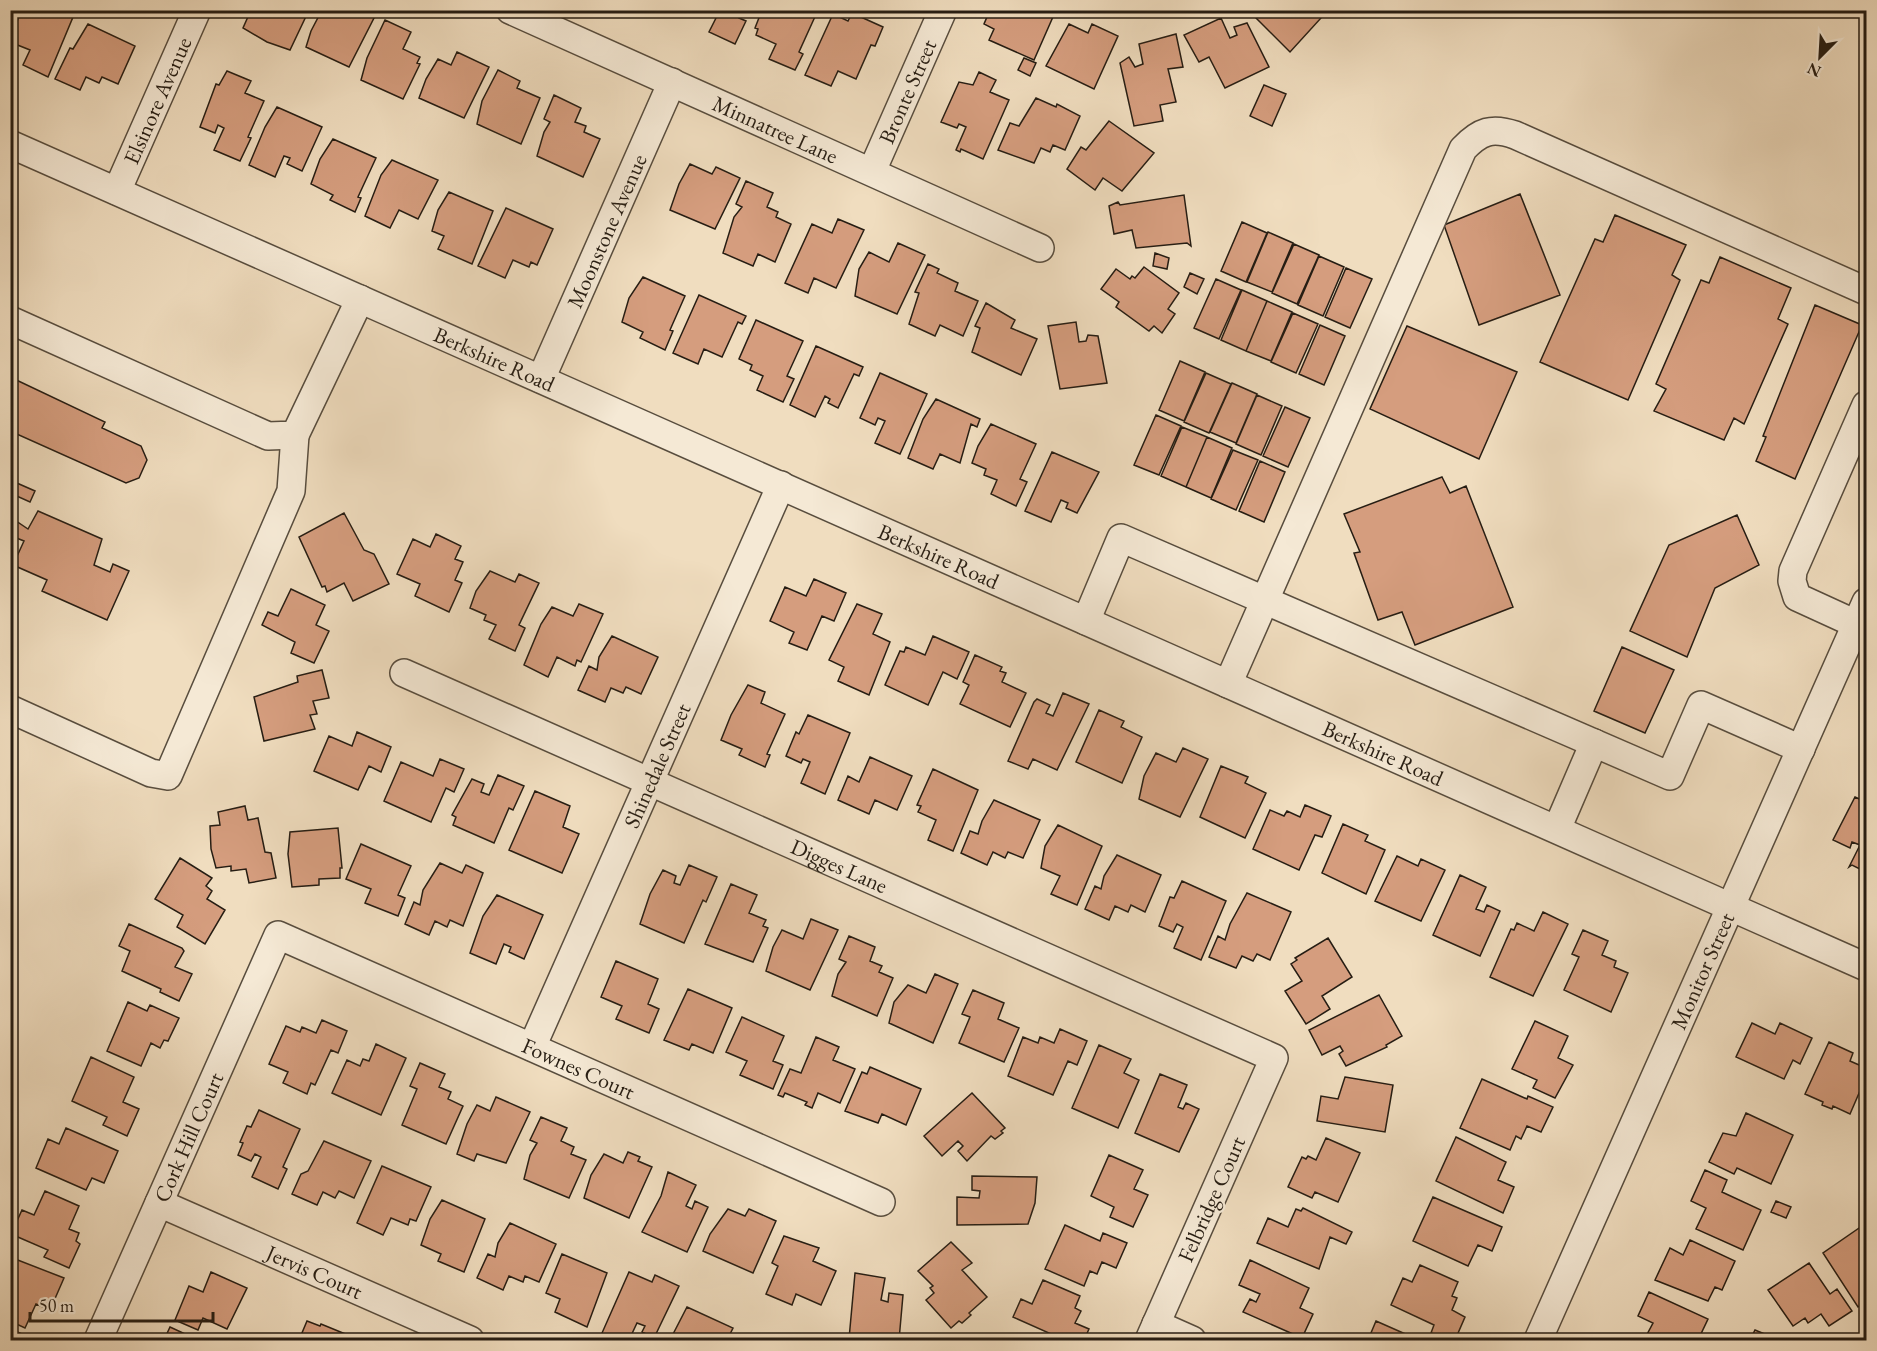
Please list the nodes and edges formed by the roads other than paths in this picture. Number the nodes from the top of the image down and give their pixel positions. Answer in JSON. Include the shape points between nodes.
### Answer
{"nodes":[{"id":1,"x":197,"y":10,"type":"edge"},
{"id":2,"x":510,"y":10,"type":"edge"},
{"id":3,"x":943,"y":10,"type":"edge"},
{"id":4,"x":672,"y":82,"type":"junction"},
{"id":5,"x":10,"y":144,"type":"edge"},
{"id":6,"x":872,"y":171,"type":"junction"},
{"id":7,"x":117,"y":191,"type":"junction"},
{"id":8,"x":1040,"y":248,"type":"dead end"},
{"id":9,"x":1866,"y":291,"type":"edge"},
{"id":10,"x":360,"y":299,"type":"junction"},
{"id":11,"x":10,"y":320,"type":"edge"},
{"id":12,"x":541,"y":379,"type":"junction"},
{"id":13,"x":1866,"y":405,"type":"edge"},
{"id":14,"x":295,"y":435,"type":"junction"},
{"id":15,"x":781,"y":485,"type":"junction"},
{"id":16,"x":1264,"y":599,"type":"junction"},
{"id":17,"x":1861,"y":613,"type":"edge"},
{"id":18,"x":1086,"y":621,"type":"junction"},
{"id":19,"x":404,"y":673,"type":"dead end"},
{"id":20,"x":1228,"y":684,"type":"junction"},
{"id":21,"x":10,"y":710,"type":"edge"},
{"id":22,"x":1593,"y":743,"type":"junction"},
{"id":23,"x":1801,"y":748,"type":"junction"},
{"id":24,"x":649,"y":782,"type":"junction"},
{"id":25,"x":1557,"y":829,"type":"junction"},
{"id":26,"x":1731,"y":906,"type":"junction"},
{"id":27,"x":278,"y":935,"type":"joint"},
{"id":28,"x":1866,"y":967,"type":"edge"},
{"id":29,"x":532,"y":1047,"type":"junction"},
{"id":30,"x":1274,"y":1058,"type":"joint"},
{"id":31,"x":159,"y":1203,"type":"junction"},
{"id":32,"x":881,"y":1203,"type":"dead end"},
{"id":33,"x":1152,"y":1332,"type":"edge"},
{"id":34,"x":457,"y":1338,"type":"edge"},
{"id":35,"x":98,"y":1341,"type":"edge"},
{"id":36,"x":1192,"y":1341,"type":"edge"},
{"id":37,"x":1538,"y":1341,"type":"edge"}],
"edges":[{"from":1,"to":7,"type":"street","name":"Elsinore Avenue"},
{"from":2,"to":4,"type":"street","name":"Minnatree Lane"},
{"from":3,"to":6,"type":"street","name":"Bronte Street"},
{"from":4,"to":6,"type":"street","name":"Minnatree Lane"},
{"from":4,"to":12,"type":"street","name":"Moonstone Avenue"},
{"from":5,"to":7,"type":"street","name":"Berkshire Road"},
{"from":6,"to":8,"type":"street","name":"Minnatree Lane"},
{"from":7,"to":10,"type":"street","name":"Berkshire Road"},
{"from":9,"to":16,"type":"street","via":[[1515,135],[1485,130],[1463,149]]},
{"from":10,"to":12,"type":"street","name":"Berkshire Road"},
{"from":10,"to":14,"type":"street"},
{"from":11,"to":14,"type":"street","via":[[268,436]]},
{"from":12,"to":15,"type":"street","name":"Berkshire Road"},
{"from":13,"to":17,"type":"street","via":[[1792,581],[1797,597]]},
{"from":14,"to":21,"type":"street","via":[[291,491],[168,776],[151,773]]},
{"from":15,"to":18,"type":"street","name":"Berkshire Road"},
{"from":15,"to":24,"type":"street","name":"Shinedale Street"},
{"from":16,"to":18,"type":"street","via":[[1121,538]]},
{"from":16,"to":20,"type":"street"},
{"from":16,"to":22,"type":"street"},
{"from":17,"to":23,"type":"street","name":"Monitor Street"},
{"from":18,"to":20,"type":"street","name":"Berkshire Road"},
{"from":19,"to":24,"type":"street","name":"Digges Lane"},
{"from":20,"to":25,"type":"street","name":"Berkshire Road"},
{"from":22,"to":23,"type":"street","via":[[1670,776],[1701,705]]},
{"from":22,"to":25,"type":"street"},
{"from":23,"to":26,"type":"street","name":"Monitor Street"},
{"from":24,"to":29,"type":"street","name":"Shinedale Street"},
{"from":24,"to":30,"type":"street","name":"Digges Lane"},
{"from":25,"to":26,"type":"street","name":"Berkshire Road"},
{"from":26,"to":28,"type":"street","name":"Berkshire Road"},
{"from":26,"to":37,"type":"street","name":"Monitor Street"},
{"from":27,"to":29,"type":"street","name":"Fownes Court"},
{"from":27,"to":31,"type":"street","name":"Cork Hill Court"},
{"from":29,"to":32,"type":"street","name":"Fownes Court"},
{"from":30,"to":33,"type":"street","name":"Felbridge Court"},
{"from":31,"to":34,"type":"street","name":"Jervis Court"},
{"from":31,"to":35,"type":"street","name":"Cork Hill Court"},
{"from":33,"to":36,"type":"street"}]}
